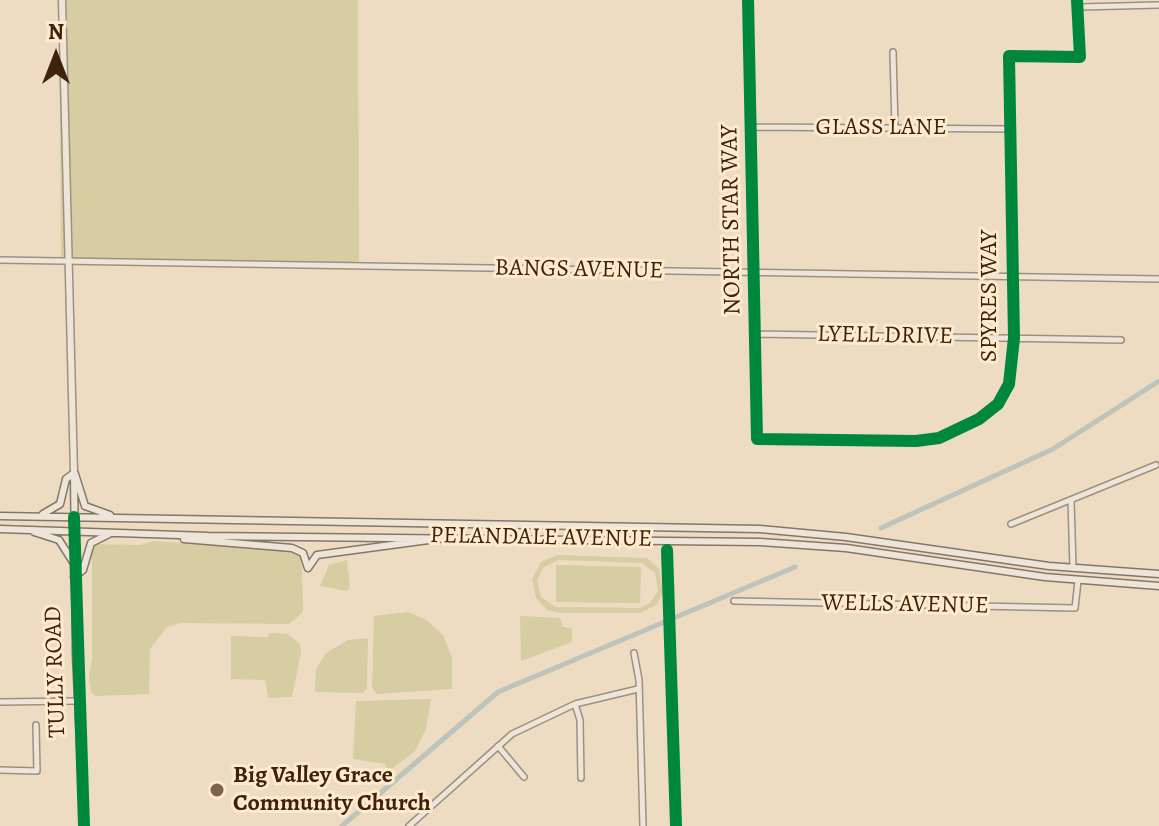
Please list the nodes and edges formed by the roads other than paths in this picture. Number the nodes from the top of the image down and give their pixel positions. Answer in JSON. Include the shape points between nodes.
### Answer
{"nodes":[{"id":1,"x":62,"y":0,"type":"edge"},
{"id":2,"x":748,"y":0,"type":"edge"},
{"id":3,"x":1078,"y":4,"type":"edge"},
{"id":4,"x":1159,"y":5,"type":"edge"},
{"id":5,"x":893,"y":52,"type":"dead end"},
{"id":6,"x":752,"y":127,"type":"junction"},
{"id":7,"x":895,"y":128,"type":"junction"},
{"id":8,"x":1010,"y":129,"type":"junction"},
{"id":9,"x":0,"y":260,"type":"edge"},
{"id":10,"x":69,"y":262,"type":"junction"},
{"id":11,"x":755,"y":273,"type":"junction"},
{"id":12,"x":1014,"y":276,"type":"junction"},
{"id":13,"x":1159,"y":279,"type":"edge"},
{"id":14,"x":756,"y":334,"type":"junction"},
{"id":15,"x":1014,"y":338,"type":"junction"},
{"id":16,"x":1121,"y":340,"type":"dead end"},
{"id":17,"x":757,"y":439,"type":"joint"},
{"id":18,"x":1156,"y":465,"type":"dead end"},
{"id":19,"x":74,"y":473,"type":"junction"},
{"id":20,"x":1071,"y":500,"type":"junction"},
{"id":21,"x":0,"y":516,"type":"edge"},
{"id":22,"x":36,"y":516,"type":"junction"},
{"id":23,"x":74,"y":517,"type":"junction"},
{"id":24,"x":117,"y":518,"type":"junction"},
{"id":25,"x":1011,"y":524,"type":"dead end"},
{"id":26,"x":0,"y":529,"type":"edge"},
{"id":27,"x":32,"y":529,"type":"junction"},
{"id":28,"x":74,"y":532,"type":"junction"},
{"id":29,"x":112,"y":533,"type":"junction"},
{"id":30,"x":165,"y":535,"type":"junction"},
{"id":31,"x":446,"y":536,"type":"junction"},
{"id":32,"x":1073,"y":569,"type":"junction"},
{"id":33,"x":1159,"y":574,"type":"edge"},
{"id":34,"x":74,"y":577,"type":"junction"},
{"id":35,"x":1078,"y":581,"type":"junction"},
{"id":36,"x":1159,"y":586,"type":"edge"},
{"id":37,"x":734,"y":601,"type":"dead end"},
{"id":38,"x":634,"y":653,"type":"dead end"},
{"id":39,"x":638,"y":689,"type":"junction"},
{"id":40,"x":78,"y":701,"type":"junction"},
{"id":41,"x":0,"y":702,"type":"edge"},
{"id":42,"x":575,"y":704,"type":"junction"},
{"id":43,"x":36,"y":725,"type":"dead end"},
{"id":44,"x":498,"y":746,"type":"junction"},
{"id":45,"x":0,"y":770,"type":"edge"},
{"id":46,"x":524,"y":777,"type":"dead end"},
{"id":47,"x":581,"y":778,"type":"dead end"},
{"id":48,"x":417,"y":818,"type":"junction"},
{"id":49,"x":84,"y":826,"type":"edge"},
{"id":50,"x":409,"y":826,"type":"edge"},
{"id":51,"x":424,"y":826,"type":"edge"},
{"id":52,"x":643,"y":826,"type":"edge"}],
"edges":[{"from":1,"to":10,"type":"main road","name":"TULLY ROAD"},
{"from":2,"to":6,"type":"street","name":"NORTH STAR WAY"},
{"from":3,"to":4,"type":"street"},
{"from":3,"to":8,"type":"street","name":"SPYRES WAY","via":[[1080,57],[1009,56]]},
{"from":5,"to":7,"type":"street"},
{"from":6,"to":7,"type":"street","name":"GLASS LANE"},
{"from":6,"to":11,"type":"street","name":"NORTH STAR WAY"},
{"from":7,"to":8,"type":"street","name":"GLASS LANE"},
{"from":8,"to":12,"type":"street","name":"SPYRES WAY"},
{"from":9,"to":10,"type":"street","name":"BANGS AVENUE"},
{"from":10,"to":11,"type":"street","name":"BANGS AVENUE"},
{"from":10,"to":19,"type":"main road","name":"TULLY ROAD"},
{"from":11,"to":12,"type":"street","name":"BANGS AVENUE"},
{"from":11,"to":14,"type":"street","name":"NORTH STAR WAY"},
{"from":12,"to":13,"type":"street","name":"BANGS AVENUE"},
{"from":12,"to":15,"type":"street","name":"SPYRES WAY"},
{"from":14,"to":15,"type":"street","name":"LYELL DRIVE"},
{"from":14,"to":17,"type":"street","name":"NORTH STAR WAY"},
{"from":15,"to":16,"type":"street","name":"LYELL DRIVE"},
{"from":15,"to":17,"type":"street","name":"SPYRES WAY","via":[[1011,378],[998,404],[939,438]]},
{"from":18,"to":20,"type":"street"},
{"from":19,"to":22,"type":"main road","via":[[66,479],[58,506]]},
{"from":19,"to":23,"type":"main road","name":"TULLY ROAD"},
{"from":19,"to":24,"type":"main road","name":"PELANDALE AVENUE","via":[[88,509]]},
{"from":20,"to":25,"type":"street"},
{"from":20,"to":32,"type":"street"},
{"from":21,"to":22,"type":"main road","name":"PELANDALE AVENUE"},
{"from":22,"to":23,"type":"main road","name":"PELANDALE AVENUE"},
{"from":23,"to":24,"type":"main road","name":"PELANDALE AVENUE"},
{"from":23,"to":28,"type":"main road","name":"TULLY ROAD"},
{"from":24,"to":32,"type":"main road","name":"PELANDALE AVENUE","via":[[760,529]]},
{"from":26,"to":27,"type":"main road","name":"PELANDALE AVENUE"},
{"from":27,"to":28,"type":"main road","name":"PELANDALE AVENUE"},
{"from":27,"to":34,"type":"main road","via":[[62,542]]},
{"from":28,"to":29,"type":"main road","name":"PELANDALE AVENUE"},
{"from":28,"to":34,"type":"main road","name":"TULLY ROAD"},
{"from":29,"to":30,"type":"main road","name":"PELANDALE AVENUE"},
{"from":29,"to":34,"type":"main road","via":[[91,543],[83,570]]},
{"from":30,"to":31,"type":"main road","name":"PELANDALE AVENUE"},
{"from":30,"to":31,"type":"main road","via":[[292,548],[303,553],[308,568],[317,555]]},
{"from":31,"to":35,"type":"main road","name":"PELANDALE AVENUE","via":[[846,548]]},
{"from":32,"to":33,"type":"main road","name":"PELANDALE AVENUE"},
{"from":34,"to":40,"type":"main road","name":"TULLY ROAD"},
{"from":35,"to":36,"type":"main road","name":"PELANDALE AVENUE"},
{"from":35,"to":37,"type":"street","name":"WELLS AVENUE","via":[[1075,608]]},
{"from":38,"to":39,"type":"street"},
{"from":39,"to":42,"type":"street"},
{"from":39,"to":52,"type":"street"},
{"from":40,"to":41,"type":"street"},
{"from":40,"to":49,"type":"main road","name":"TULLY ROAD"},
{"from":42,"to":44,"type":"street","via":[[520,729]]},
{"from":42,"to":47,"type":"street"},
{"from":43,"to":45,"type":"street","via":[[37,771]]},
{"from":44,"to":46,"type":"street"},
{"from":44,"to":48,"type":"street"},
{"from":48,"to":50,"type":"street"},
{"from":48,"to":51,"type":"street"}]}
